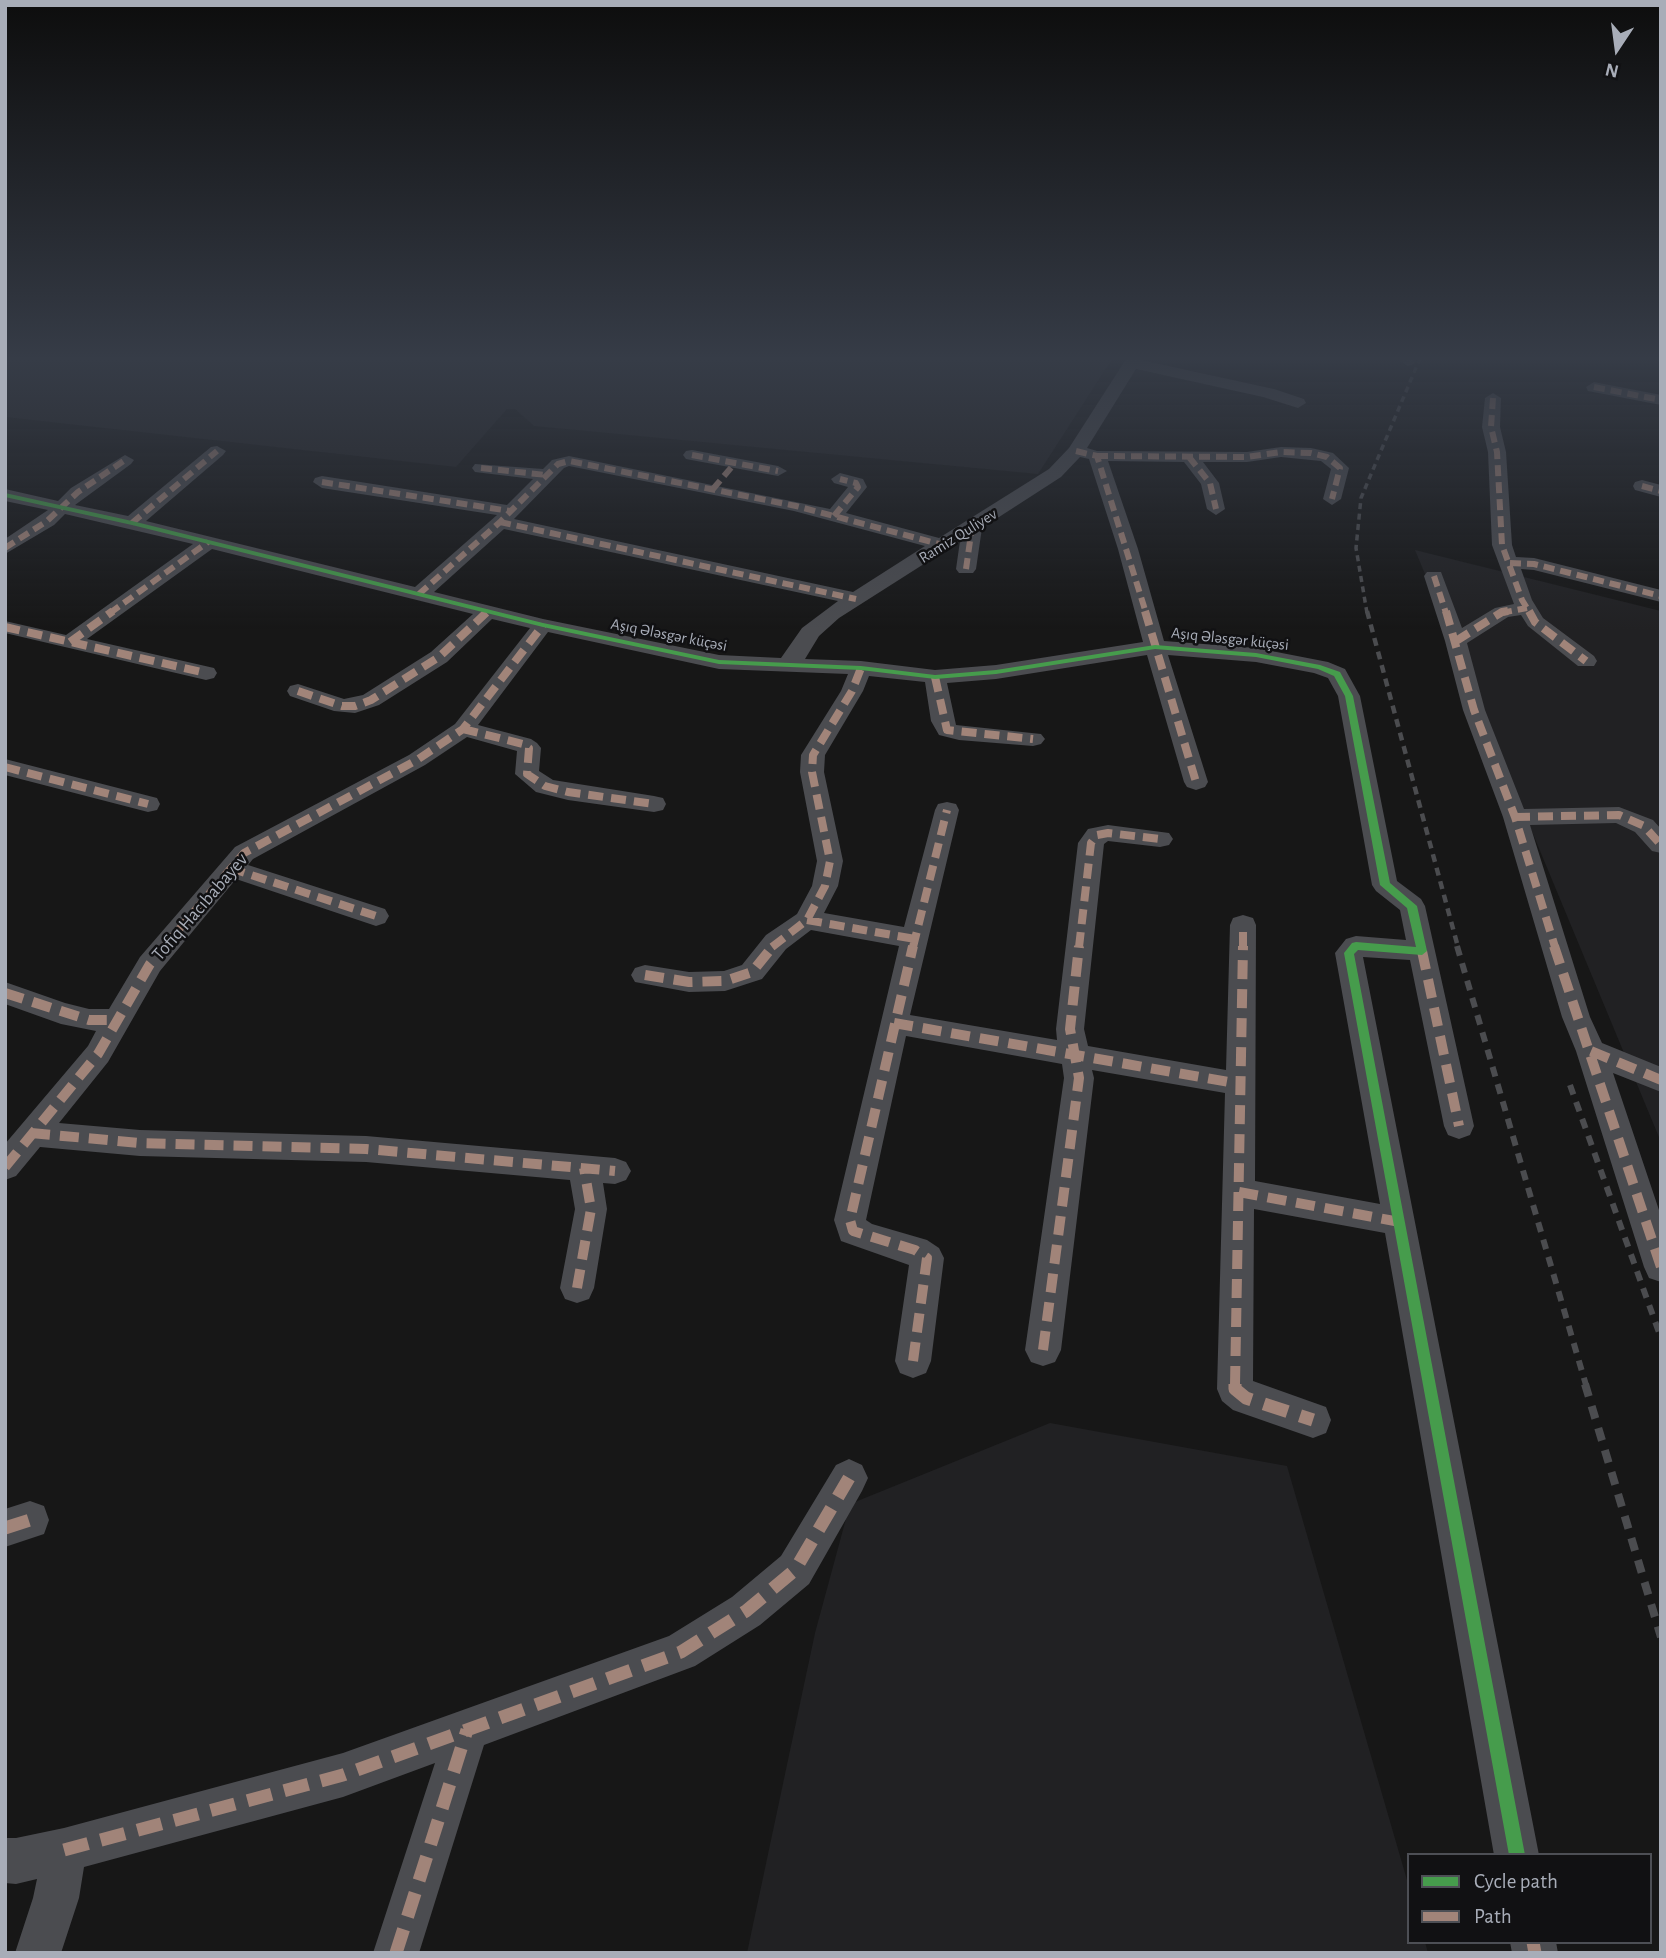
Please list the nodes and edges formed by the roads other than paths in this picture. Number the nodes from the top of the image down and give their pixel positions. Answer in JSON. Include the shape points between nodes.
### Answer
{"nodes":[{"id":1,"x":1078,"y":447,"type":"edge"},
{"id":2,"x":1496,"y":447,"type":"edge"},
{"id":3,"x":217,"y":451,"type":"dead end"},
{"id":4,"x":1076,"y":451,"type":"junction"},
{"id":5,"x":692,"y":456,"type":"dead end"},
{"id":6,"x":1097,"y":456,"type":"junction"},
{"id":7,"x":1189,"y":457,"type":"junction"},
{"id":8,"x":125,"y":460,"type":"dead end"},
{"id":9,"x":735,"y":463,"type":"junction"},
{"id":10,"x":481,"y":468,"type":"dead end"},
{"id":11,"x":778,"y":471,"type":"dead end"},
{"id":12,"x":547,"y":475,"type":"junction"},
{"id":13,"x":840,"y":479,"type":"dead end"},
{"id":14,"x":322,"y":482,"type":"dead end"},
{"id":15,"x":1642,"y":486,"type":"dead end"},
{"id":16,"x":713,"y":489,"type":"junction"},
{"id":17,"x":1661,"y":491,"type":"edge"},
{"id":18,"x":5,"y":495,"type":"edge"},
{"id":19,"x":1332,"y":499,"type":"dead end"},
{"id":20,"x":63,"y":509,"type":"junction"},
{"id":21,"x":1216,"y":509,"type":"dead end"},
{"id":22,"x":834,"y":516,"type":"junction"},
{"id":23,"x":505,"y":517,"type":"junction"},
{"id":24,"x":132,"y":523,"type":"junction"},
{"id":25,"x":972,"y":527,"type":"junction"},
{"id":26,"x":208,"y":542,"type":"junction"},
{"id":27,"x":943,"y":545,"type":"junction"},
{"id":28,"x":5,"y":548,"type":"edge"},
{"id":29,"x":1510,"y":563,"type":"junction"},
{"id":30,"x":966,"y":569,"type":"dead end"},
{"id":31,"x":1434,"y":576,"type":"dead end"},
{"id":32,"x":418,"y":594,"type":"junction"},
{"id":33,"x":1661,"y":596,"type":"edge"},
{"id":34,"x":856,"y":599,"type":"junction"},
{"id":35,"x":1527,"y":608,"type":"junction"},
{"id":36,"x":488,"y":611,"type":"junction"},
{"id":37,"x":543,"y":625,"type":"junction"},
{"id":38,"x":5,"y":628,"type":"edge"},
{"id":39,"x":1456,"y":641,"type":"junction"},
{"id":40,"x":70,"y":642,"type":"junction"},
{"id":41,"x":1155,"y":647,"type":"junction"},
{"id":42,"x":1586,"y":661,"type":"dead end"},
{"id":43,"x":788,"y":664,"type":"junction"},
{"id":44,"x":861,"y":668,"type":"junction"},
{"id":45,"x":206,"y":673,"type":"dead end"},
{"id":46,"x":935,"y":677,"type":"junction"},
{"id":47,"x":298,"y":691,"type":"dead end"},
{"id":48,"x":463,"y":729,"type":"junction"},
{"id":49,"x":1032,"y":739,"type":"dead end"},
{"id":50,"x":5,"y":767,"type":"edge"},
{"id":51,"x":1196,"y":782,"type":"dead end"},
{"id":52,"x":148,"y":804,"type":"dead end"},
{"id":53,"x":654,"y":804,"type":"dead end"},
{"id":54,"x":947,"y":810,"type":"dead end"},
{"id":55,"x":1515,"y":817,"type":"junction"},
{"id":56,"x":1160,"y":839,"type":"dead end"},
{"id":57,"x":1661,"y":845,"type":"edge"},
{"id":58,"x":230,"y":868,"type":"junction"},
{"id":59,"x":376,"y":916,"type":"dead end"},
{"id":60,"x":807,"y":920,"type":"junction"},
{"id":61,"x":1242,"y":925,"type":"dead end"},
{"id":62,"x":915,"y":939,"type":"junction"},
{"id":63,"x":1422,"y":951,"type":"junction"},
{"id":64,"x":645,"y":975,"type":"dead end"},
{"id":65,"x":5,"y":993,"type":"edge"},
{"id":66,"x":116,"y":1020,"type":"junction"},
{"id":67,"x":894,"y":1023,"type":"junction"},
{"id":68,"x":1591,"y":1051,"type":"junction"},
{"id":69,"x":1074,"y":1055,"type":"junction"},
{"id":70,"x":1661,"y":1080,"type":"edge"},
{"id":71,"x":1240,"y":1084,"type":"junction"},
{"id":72,"x":1460,"y":1126,"type":"dead end"},
{"id":73,"x":31,"y":1133,"type":"junction"},
{"id":74,"x":5,"y":1167,"type":"edge"},
{"id":75,"x":1239,"y":1192,"type":"junction"},
{"id":76,"x":1400,"y":1222,"type":"junction"},
{"id":77,"x":1661,"y":1267,"type":"edge"},
{"id":78,"x":577,"y":1288,"type":"dead end"},
{"id":79,"x":1042,"y":1350,"type":"dead end"},
{"id":80,"x":913,"y":1361,"type":"dead end"},
{"id":81,"x":1312,"y":1420,"type":"dead end"},
{"id":82,"x":849,"y":1478,"type":"dead end"},
{"id":83,"x":467,"y":1730,"type":"junction"},
{"id":84,"x":64,"y":1850,"type":"junction"},
{"id":85,"x":1517,"y":1853,"type":"edge"},
{"id":86,"x":5,"y":1860,"type":"edge"},
{"id":87,"x":38,"y":1953,"type":"edge"},
{"id":88,"x":396,"y":1953,"type":"edge"}],
"edges":[{"from":1,"to":4,"type":"street","name":"Ramiz Quliyev"},
{"from":2,"to":29,"type":"street","via":[[1502,545]]},
{"from":3,"to":24,"type":"street"},
{"from":4,"to":6,"type":"street"},
{"from":4,"to":25,"type":"street","name":"Ramiz Quliyev","via":[[1038,486]]},
{"from":5,"to":9,"type":"street"},
{"from":6,"to":7,"type":"street"},
{"from":6,"to":41,"type":"street"},
{"from":7,"to":19,"type":"street","via":[[1300,451],[1327,457],[1340,468]]},
{"from":7,"to":21,"type":"street","via":[[1210,483]]},
{"from":8,"to":20,"type":"street","via":[[78,492]]},
{"from":9,"to":11,"type":"street"},
{"from":9,"to":16,"type":"street"},
{"from":10,"to":12,"type":"street"},
{"from":12,"to":16,"type":"street","via":[[569,461]]},
{"from":12,"to":23,"type":"street"},
{"from":13,"to":22,"type":"street","via":[[858,487]]},
{"from":14,"to":23,"type":"street"},
{"from":15,"to":17,"type":"street"},
{"from":16,"to":22,"type":"street"},
{"from":18,"to":20,"type":"street","name":"Aşıq Ələsgər küçəsi"},
{"from":20,"to":24,"type":"street","name":"Aşıq Ələsgər küçəsi"},
{"from":20,"to":28,"type":"street"},
{"from":22,"to":27,"type":"street"},
{"from":23,"to":32,"type":"street"},
{"from":23,"to":34,"type":"street"},
{"from":24,"to":26,"type":"street","name":"Aşıq Ələsgər küçəsi"},
{"from":25,"to":27,"type":"street","name":"Ramiz Quliyev"},
{"from":25,"to":30,"type":"street"},
{"from":26,"to":32,"type":"street","name":"Aşıq Ələsgər küçəsi"},
{"from":26,"to":40,"type":"street"},
{"from":27,"to":34,"type":"street","name":"Ramiz Quliyev"},
{"from":29,"to":33,"type":"street","via":[[1534,564]]},
{"from":29,"to":35,"type":"street"},
{"from":31,"to":39,"type":"street"},
{"from":32,"to":36,"type":"street","name":"Aşıq Ələsgər küçəsi"},
{"from":34,"to":43,"type":"street","name":"Ramiz Quliyev","via":[[810,633]]},
{"from":35,"to":39,"type":"street","via":[[1502,612]]},
{"from":35,"to":42,"type":"street","via":[[1535,622]]},
{"from":36,"to":37,"type":"street","name":"Aşıq Ələsgər küçəsi"},
{"from":36,"to":47,"type":"street","via":[[439,657],[372,701],[342,706]]},
{"from":37,"to":43,"type":"street","name":"Aşıq Ələsgər küçəsi","via":[[719,662]]},
{"from":37,"to":48,"type":"street","name":"Tofiq Hacıbabayev"},
{"from":38,"to":40,"type":"street"},
{"from":39,"to":55,"type":"street","via":[[1474,710]]},
{"from":40,"to":45,"type":"street"},
{"from":41,"to":46,"type":"street","name":"Aşıq Ələsgər küçəsi"},
{"from":41,"to":51,"type":"street"},
{"from":41,"to":63,"type":"street","name":"Aşıq Ələsgər küçəsi","via":[[1256,655],[1338,674],[1349,696],[1385,884],[1412,906]]},
{"from":43,"to":44,"type":"street","name":"Aşıq Ələsgər küçəsi"},
{"from":44,"to":46,"type":"street","name":"Aşıq Ələsgər küçəsi"},
{"from":44,"to":60,"type":"street","via":[[813,755],[812,772],[830,861],[825,886]]},
{"from":46,"to":49,"type":"street","via":[[947,730]]},
{"from":48,"to":53,"type":"street","via":[[529,748],[527,774],[545,786]]},
{"from":48,"to":58,"type":"street","name":"Tofiq Hacıbabayev","via":[[417,760],[252,848]]},
{"from":50,"to":52,"type":"street"},
{"from":54,"to":62,"type":"street"},
{"from":55,"to":57,"type":"street","via":[[1619,815],[1644,826]]},
{"from":55,"to":68,"type":"street","via":[[1576,1017]]},
{"from":56,"to":69,"type":"street","via":[[1108,833],[1097,835],[1091,843],[1070,1029]]},
{"from":58,"to":59,"type":"street"},
{"from":58,"to":66,"type":"street","name":"Tofiq Hacıbabayev","via":[[150,964]]},
{"from":60,"to":62,"type":"street"},
{"from":60,"to":64,"type":"street","via":[[776,943],[752,972],[725,981],[689,982]]},
{"from":61,"to":71,"type":"street"},
{"from":62,"to":67,"type":"street"},
{"from":63,"to":72,"type":"street"},
{"from":63,"to":76,"type":"street","via":[[1356,946],[1349,953]]},
{"from":65,"to":66,"type":"street","via":[[89,1020]]},
{"from":66,"to":73,"type":"street","name":"Tofiq Hacıbabayev","via":[[98,1054]]},
{"from":67,"to":69,"type":"street"},
{"from":67,"to":80,"type":"street","via":[[850,1220],[859,1234],[915,1250],[927,1258]]},
{"from":68,"to":70,"type":"street"},
{"from":68,"to":77,"type":"street"},
{"from":69,"to":71,"type":"street"},
{"from":69,"to":79,"type":"street","via":[[1079,1078]]},
{"from":71,"to":75,"type":"street"},
{"from":73,"to":74,"type":"street","name":"Tofiq Hacıbabayev"},
{"from":73,"to":78,"type":"street","via":[[140,1143],[366,1149],[599,1169]]},
{"from":75,"to":76,"type":"street"},
{"from":75,"to":81,"type":"street","via":[[1236,1389],[1246,1398]]},
{"from":76,"to":85,"type":"street"},
{"from":82,"to":83,"type":"street","via":[[795,1570],[746,1611],[681,1652]]},
{"from":83,"to":84,"type":"street","via":[[344,1775]]},
{"from":83,"to":88,"type":"street"},
{"from":84,"to":86,"type":"street"},
{"from":84,"to":87,"type":"street","via":[[56,1898]]}]}
